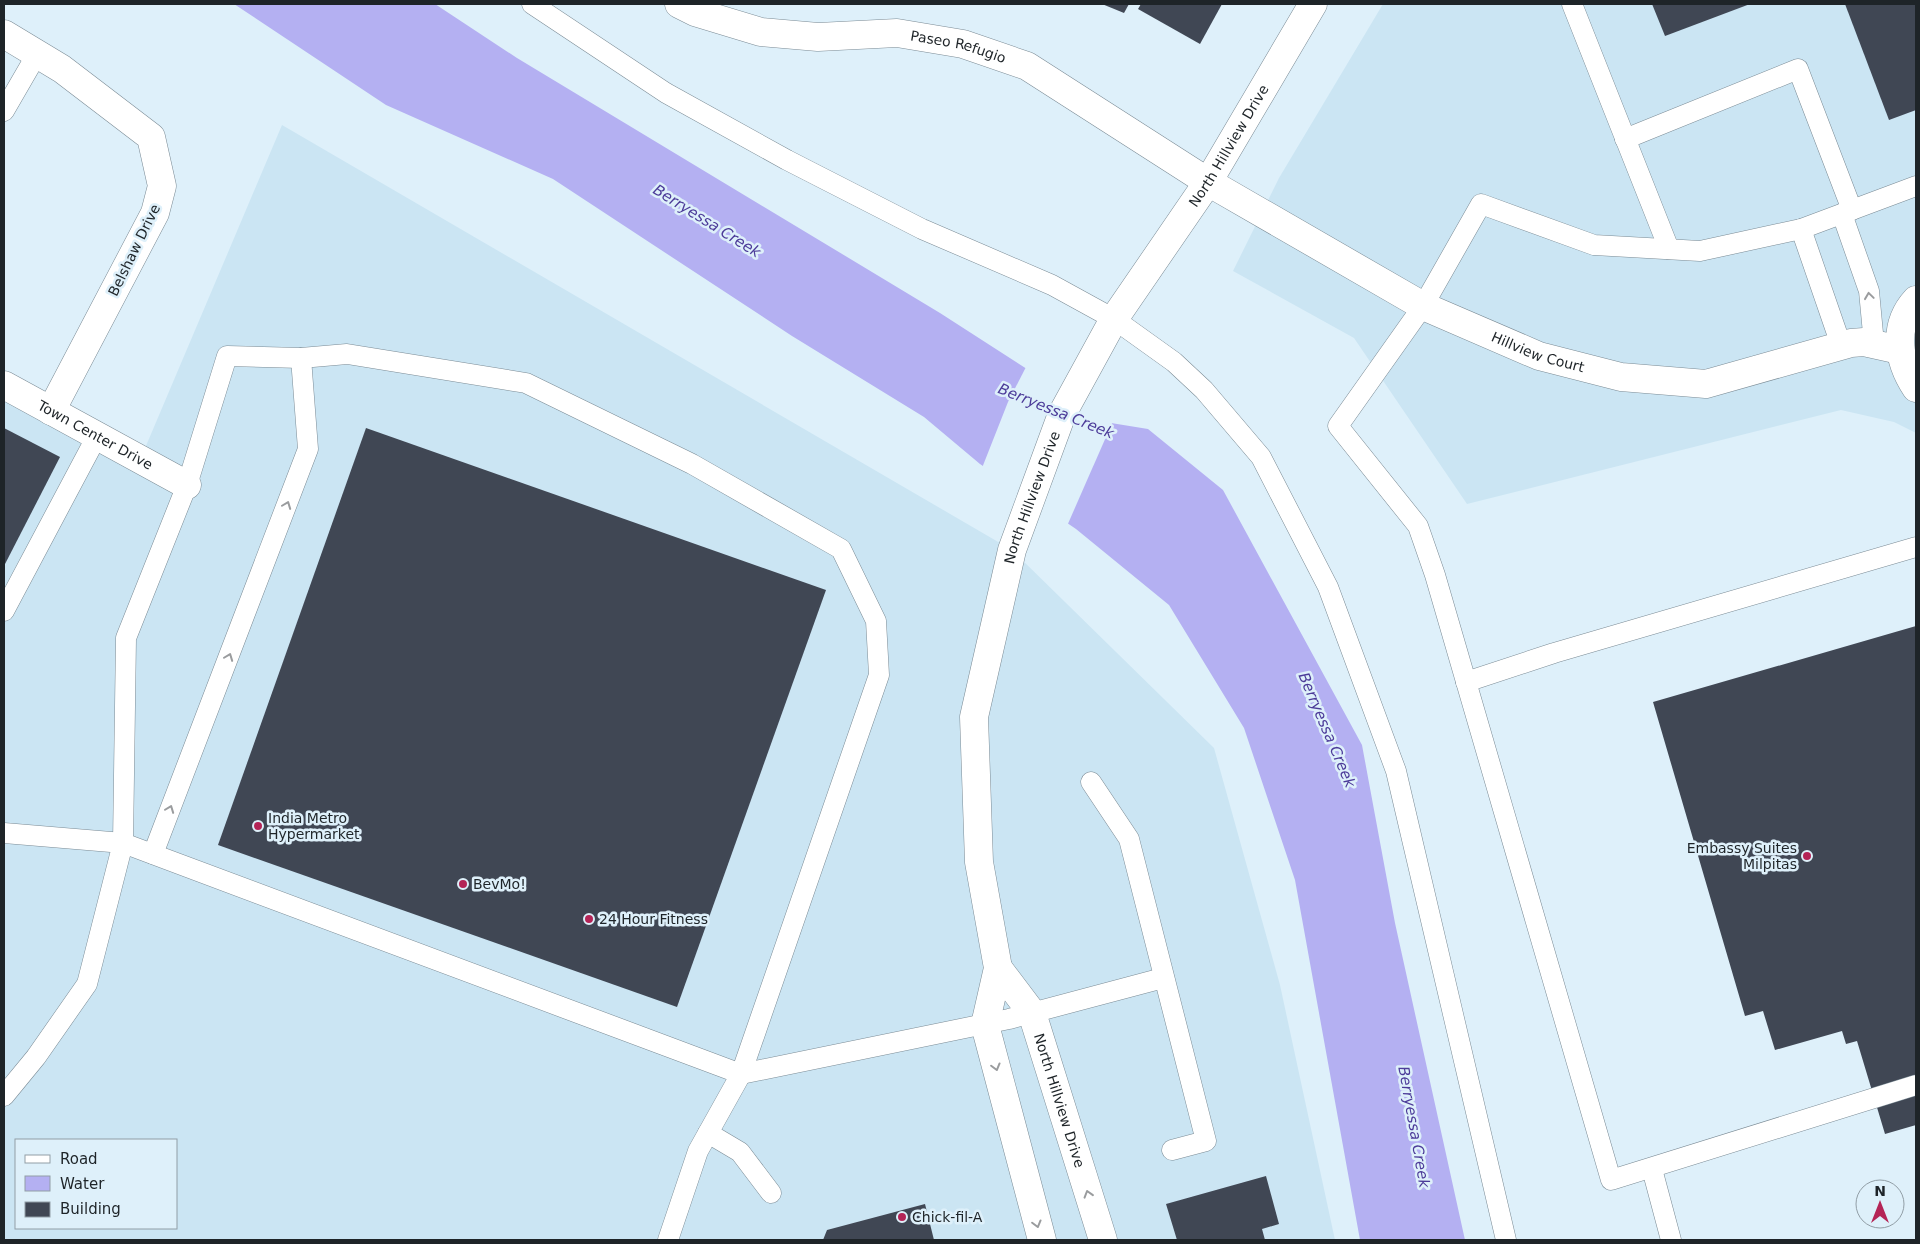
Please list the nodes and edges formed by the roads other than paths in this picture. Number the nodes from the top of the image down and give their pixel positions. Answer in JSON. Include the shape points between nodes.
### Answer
{"nodes":[{"id":1,"x":532,"y":4,"type":"edge"},
{"id":2,"x":679,"y":4,"type":"edge"},
{"id":3,"x":1312,"y":4,"type":"edge"},
{"id":4,"x":1572,"y":4,"type":"edge"},
{"id":5,"x":4,"y":34,"type":"edge"},
{"id":6,"x":37,"y":54,"type":"junction"},
{"id":7,"x":4,"y":111,"type":"edge"},
{"id":8,"x":1625,"y":139,"type":"junction"},
{"id":9,"x":1208,"y":182,"type":"junction"},
{"id":10,"x":1916,"y":186,"type":"edge"},
{"id":11,"x":1847,"y":212,"type":"junction"},
{"id":12,"x":1801,"y":229,"type":"junction"},
{"id":13,"x":1668,"y":249,"type":"junction"},
{"id":14,"x":1916,"y":300,"type":"edge"},
{"id":15,"x":1423,"y":306,"type":"junction"},
{"id":16,"x":1114,"y":319,"type":"junction"},
{"id":17,"x":1841,"y":345,"type":"junction"},
{"id":18,"x":1887,"y":347,"type":"junction"},
{"id":19,"x":301,"y":358,"type":"junction"},
{"id":20,"x":4,"y":385,"type":"edge"},
{"id":21,"x":1916,"y":388,"type":"edge"},
{"id":22,"x":51,"y":411,"type":"junction"},
{"id":23,"x":97,"y":436,"type":"junction"},
{"id":24,"x":187,"y":485,"type":"junction"},
{"id":25,"x":1916,"y":547,"type":"edge"},
{"id":26,"x":4,"y":610,"type":"edge"},
{"id":27,"x":1466,"y":682,"type":"junction"},
{"id":28,"x":1091,"y":782,"type":"dead end"},
{"id":29,"x":4,"y":833,"type":"edge"},
{"id":30,"x":123,"y":843,"type":"junction"},
{"id":31,"x":153,"y":854,"type":"junction"},
{"id":32,"x":998,"y":968,"type":"junction"},
{"id":33,"x":1163,"y":978,"type":"junction"},
{"id":34,"x":1032,"y":1013,"type":"junction"},
{"id":35,"x":985,"y":1025,"type":"junction"},
{"id":36,"x":741,"y":1074,"type":"junction"},
{"id":37,"x":1916,"y":1085,"type":"edge"},
{"id":38,"x":4,"y":1096,"type":"edge"},
{"id":39,"x":708,"y":1133,"type":"junction"},
{"id":40,"x":1172,"y":1150,"type":"dead end"},
{"id":41,"x":1652,"y":1168,"type":"junction"},
{"id":42,"x":771,"y":1193,"type":"dead end"},
{"id":43,"x":668,"y":1240,"type":"edge"},
{"id":44,"x":1042,"y":1240,"type":"edge"},
{"id":45,"x":1103,"y":1240,"type":"edge"},
{"id":46,"x":1506,"y":1240,"type":"edge"},
{"id":47,"x":1671,"y":1240,"type":"edge"}],
"edges":[{"from":1,"to":16,"type":"lane","via":[[666,94],[787,160],[922,229],[1052,285]]},
{"from":2,"to":9,"type":"street","name":"Paseo Refugio","via":[[761,32],[818,37],[897,33],[963,44],[1027,66]]},
{"from":3,"to":9,"type":"street","name":"North Hillview Drive"},
{"from":4,"to":8,"type":"lane"},
{"from":5,"to":6,"type":"street","name":"Belshaw Drive"},
{"from":6,"to":7,"type":"lane"},
{"from":6,"to":22,"type":"street","name":"Belshaw Drive","via":[[62,69],[151,137],[162,186],[155,213]]},
{"from":8,"to":11,"type":"lane","via":[[1798,69]]},
{"from":8,"to":13,"type":"lane"},
{"from":9,"to":15,"type":"street","name":"Hillview Court"},
{"from":9,"to":16,"type":"street","name":"North Hillview Drive"},
{"from":10,"to":11,"type":"lane"},
{"from":11,"to":12,"type":"lane"},
{"from":18,"to":11,"type":"lane","one_way":true},
{"from":12,"to":13,"type":"lane","via":[[1700,251]]},
{"from":12,"to":17,"type":"lane"},
{"from":13,"to":15,"type":"lane","via":[[1594,245],[1481,204]]},
{"from":14,"to":18,"type":"street"},
{"from":15,"to":17,"type":"street","name":"Hillview Court","via":[[1539,356],[1621,377],[1706,384]]},
{"from":15,"to":27,"type":"lane","via":[[1338,426],[1418,526]]},
{"from":16,"to":32,"type":"street","name":"North Hillview Drive","via":[[1062,414],[1012,550],[974,717],[979,862]]},
{"from":16,"to":46,"type":"lane","via":[[1174,362],[1204,390],[1261,457],[1328,588],[1396,771]]},
{"from":17,"to":18,"type":"street","name":"Hillview Court","via":[[1864,342]]},
{"from":18,"to":21,"type":"street"},
{"from":19,"to":24,"type":"lane","via":[[228,356]]},
{"from":31,"to":19,"type":"lane","one_way":true,"via":[[308,450]]},
{"from":19,"to":36,"type":"lane","via":[[347,354],[526,383],[692,464],[842,549],[876,621],[879,674]]},
{"from":20,"to":22,"type":"street","name":"Town Center Drive"},
{"from":22,"to":23,"type":"street","name":"Town Center Drive"},
{"from":23,"to":24,"type":"street","name":"Town Center Drive"},
{"from":23,"to":26,"type":"lane"},
{"from":24,"to":30,"type":"lane","via":[[126,638]]},
{"from":25,"to":27,"type":"lane"},
{"from":27,"to":41,"type":"lane","via":[[1611,1180]]},
{"from":28,"to":33,"type":"lane","via":[[1129,839]]},
{"from":29,"to":30,"type":"lane"},
{"from":30,"to":31,"type":"lane"},
{"from":30,"to":38,"type":"lane","via":[[87,984]]},
{"from":31,"to":36,"type":"lane"},
{"from":32,"to":34,"type":"street","name":"North Hillview Drive"},
{"from":32,"to":35,"type":"street","name":"North Hillview Drive"},
{"from":33,"to":34,"type":"lane"},
{"from":33,"to":40,"type":"lane","via":[[1206,1141]]},
{"from":34,"to":35,"type":"lane"},
{"from":45,"to":34,"type":"street","name":"North Hillview Drive","one_way":true},
{"from":35,"to":36,"type":"lane"},
{"from":35,"to":44,"type":"street","name":"North Hillview Drive","one_way":true},
{"from":36,"to":39,"type":"lane"},
{"from":37,"to":41,"type":"lane"},
{"from":39,"to":42,"type":"lane","via":[[740,1152]]},
{"from":39,"to":43,"type":"lane","via":[[698,1151]]},
{"from":41,"to":47,"type":"lane"}]}
